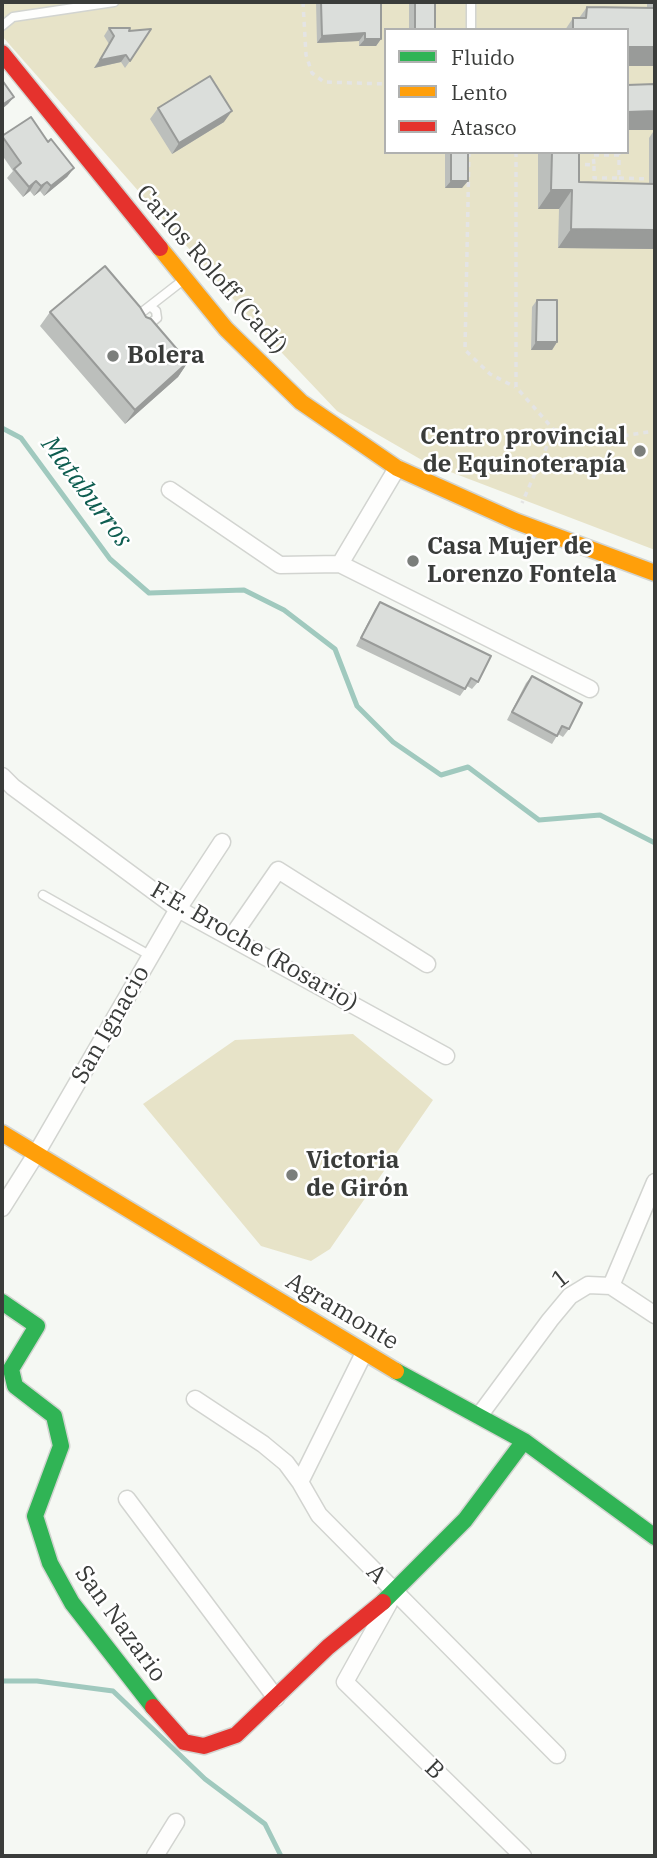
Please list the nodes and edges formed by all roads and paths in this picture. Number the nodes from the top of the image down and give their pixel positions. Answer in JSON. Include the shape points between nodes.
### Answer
{"nodes":[{"id":1,"x":114,"y":2,"type":"edge"},
{"id":2,"x":303,"y":2,"type":"edge"},
{"id":3,"x":471,"y":2,"type":"edge"},
{"id":4,"x":2,"y":26,"type":"edge"},
{"id":5,"x":471,"y":28,"type":"edge"},
{"id":6,"x":2,"y":53,"type":"edge"},
{"id":7,"x":384,"y":84,"type":"edge"},
{"id":8,"x":469,"y":154,"type":"edge"},
{"id":9,"x":516,"y":154,"type":"edge"},
{"id":10,"x":607,"y":154,"type":"edge"},
{"id":11,"x":566,"y":164,"type":"edge"},
{"id":12,"x":594,"y":165,"type":"junction"},
{"id":13,"x":619,"y":178,"type":"junction"},
{"id":14,"x":649,"y":179,"type":"dead end"},
{"id":15,"x":184,"y":279,"type":"junction"},
{"id":16,"x":150,"y":306,"type":"dead end"},
{"id":17,"x":516,"y":387,"type":"junction"},
{"id":18,"x":554,"y":430,"type":"junction"},
{"id":19,"x":655,"y":431,"type":"edge"},
{"id":20,"x":397,"y":468,"type":"junction"},
{"id":21,"x":170,"y":490,"type":"dead end"},
{"id":22,"x":515,"y":521,"type":"junction"},
{"id":23,"x":341,"y":564,"type":"junction"},
{"id":24,"x":655,"y":573,"type":"edge"},
{"id":25,"x":590,"y":689,"type":"dead end"},
{"id":26,"x":7,"y":782,"type":"edge"},
{"id":27,"x":2,"y":801,"type":"edge"},
{"id":28,"x":222,"y":842,"type":"dead end"},
{"id":29,"x":43,"y":895,"type":"dead end"},
{"id":30,"x":178,"y":909,"type":"junction"},
{"id":31,"x":231,"y":938,"type":"junction"},
{"id":32,"x":151,"y":956,"type":"junction"},
{"id":33,"x":427,"y":964,"type":"dead end"},
{"id":34,"x":446,"y":1056,"type":"dead end"},
{"id":35,"x":2,"y":1133,"type":"edge"},
{"id":36,"x":36,"y":1154,"type":"junction"},
{"id":37,"x":655,"y":1182,"type":"edge"},
{"id":38,"x":2,"y":1208,"type":"edge"},
{"id":39,"x":611,"y":1286,"type":"junction"},
{"id":40,"x":2,"y":1302,"type":"edge"},
{"id":41,"x":655,"y":1315,"type":"edge"},
{"id":42,"x":364,"y":1353,"type":"junction"},
{"id":43,"x":195,"y":1399,"type":"dead end"},
{"id":44,"x":479,"y":1416,"type":"junction"},
{"id":45,"x":524,"y":1441,"type":"junction"},
{"id":46,"x":300,"y":1482,"type":"junction"},
{"id":47,"x":127,"y":1499,"type":"dead end"},
{"id":48,"x":655,"y":1537,"type":"edge"},
{"id":49,"x":394,"y":1593,"type":"junction"},
{"id":50,"x":276,"y":1698,"type":"junction"},
{"id":51,"x":557,"y":1755,"type":"dead end"},
{"id":52,"x":176,"y":1822,"type":"dead end"},
{"id":53,"x":155,"y":1856,"type":"edge"},
{"id":54,"x":523,"y":1856,"type":"edge"}],
"edges":[{"from":1,"to":4,"type":"lane","via":[[13,17]]},
{"from":2,"to":7,"type":"path","via":[[306,55],[312,72],[324,82]]},
{"from":3,"to":5,"type":"lane"},
{"from":6,"to":15,"type":"street","name":"Carlos Roloff (Cadí)"},
{"from":8,"to":17,"type":"path","via":[[465,350],[490,374]]},
{"from":9,"to":17,"type":"path"},
{"from":10,"to":12,"type":"path","via":[[593,155]]},
{"from":10,"to":13,"type":"path","via":[[619,155]]},
{"from":11,"to":12,"type":"path"},
{"from":12,"to":13,"type":"path","via":[[594,178]]},
{"from":13,"to":14,"type":"path"},
{"from":15,"to":16,"type":"lane"},
{"from":15,"to":20,"type":"street","name":"Carlos Roloff (Cadí)","via":[[226,329],[301,402]]},
{"from":17,"to":18,"type":"path"},
{"from":18,"to":19,"type":"path","via":[[615,437]]},
{"from":18,"to":22,"type":"path"},
{"from":20,"to":22,"type":"street","name":"Carlos Roloff (Cadí)"},
{"from":20,"to":23,"type":"street"},
{"from":21,"to":23,"type":"street","via":[[279,565]]},
{"from":22,"to":24,"type":"street","name":"Carlos Roloff (Cadí)"},
{"from":23,"to":25,"type":"street"},
{"from":26,"to":27,"type":"street"},
{"from":26,"to":30,"type":"street","name":"F.E. Broche (Rosario)"},
{"from":28,"to":30,"type":"street","name":"San Ignacio"},
{"from":29,"to":32,"type":"lane"},
{"from":30,"to":31,"type":"street","name":"F.E. Broche (Rosario)"},
{"from":30,"to":32,"type":"street","name":"San Ignacio"},
{"from":31,"to":33,"type":"street","via":[[278,870]]},
{"from":31,"to":34,"type":"street","name":"F.E. Broche (Rosario)"},
{"from":32,"to":36,"type":"street","name":"San Ignacio"},
{"from":35,"to":36,"type":"street","name":"Agramonte"},
{"from":36,"to":38,"type":"street","name":"San Ignacio"},
{"from":36,"to":42,"type":"street","name":"Agramonte"},
{"from":37,"to":39,"type":"street","name":"1"},
{"from":39,"to":41,"type":"street"},
{"from":39,"to":44,"type":"street","name":"1","via":[[588,1285],[570,1296]]},
{"from":40,"to":50,"type":"street","name":"San Nazario","via":[[37,1326],[11,1369],[15,1386],[54,1416],[61,1446],[35,1516],[50,1563],[72,1603],[184,1742],[204,1746],[236,1735]]},
{"from":42,"to":44,"type":"street","name":"Agramonte"},
{"from":42,"to":46,"type":"street"},
{"from":43,"to":46,"type":"street","name":"A","via":[[263,1444]]},
{"from":44,"to":45,"type":"street","name":"Agramonte"},
{"from":45,"to":48,"type":"street","name":"Agramonte"},
{"from":45,"to":49,"type":"street","via":[[465,1520]]},
{"from":46,"to":49,"type":"street","name":"A","via":[[319,1515]]},
{"from":47,"to":50,"type":"street"},
{"from":49,"to":50,"type":"street","via":[[328,1647]]},
{"from":49,"to":51,"type":"street","name":"A"},
{"from":49,"to":54,"type":"street","name":"B","via":[[345,1682]]},
{"from":52,"to":53,"type":"street"}]}
